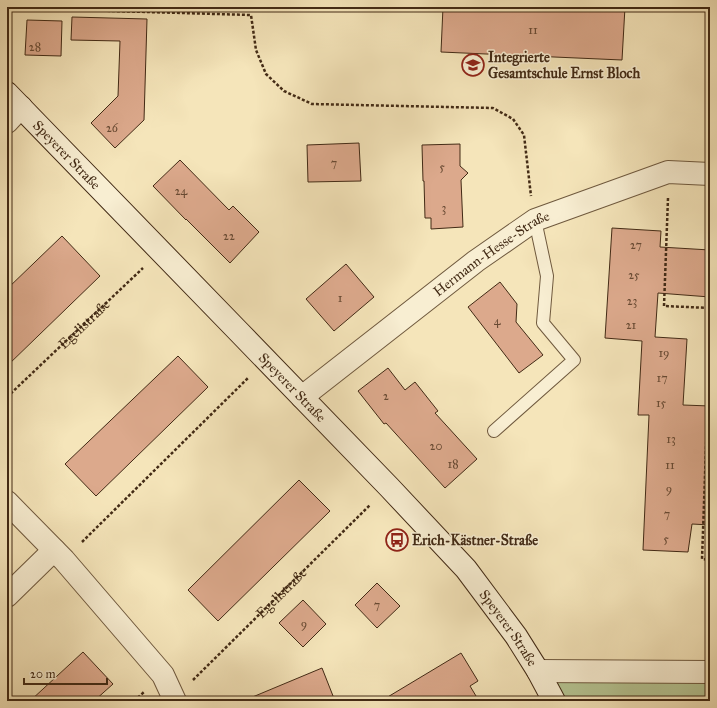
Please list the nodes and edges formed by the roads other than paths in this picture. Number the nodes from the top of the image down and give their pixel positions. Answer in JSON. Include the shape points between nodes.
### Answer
{"nodes":[{"id":1,"x":12,"y":107,"type":"edge"},
{"id":2,"x":710,"y":174,"type":"edge"},
{"id":3,"x":535,"y":220,"type":"junction"},
{"id":4,"x":302,"y":397,"type":"junction"},
{"id":5,"x":494,"y":431,"type":"dead end"},
{"id":6,"x":7,"y":502,"type":"edge"},
{"id":7,"x":59,"y":555,"type":"junction"},
{"id":8,"x":7,"y":596,"type":"edge"},
{"id":9,"x":538,"y":671,"type":"junction"},
{"id":10,"x":710,"y":672,"type":"edge"},
{"id":11,"x":175,"y":700,"type":"edge"},
{"id":12,"x":554,"y":701,"type":"edge"}],
"edges":[{"from":1,"to":4,"type":"street","name":"Speyerer Straße","via":[[161,251]]},
{"from":2,"to":3,"type":"street","name":"Hermann-Hesse-Straße","via":[[668,172]]},
{"from":3,"to":4,"type":"street","name":"Hermann-Hesse-Straße","via":[[476,261]]},
{"from":3,"to":5,"type":"lane","via":[[547,276],[543,323],[574,360]]},
{"from":4,"to":9,"type":"street","name":"Speyerer Straße","via":[[466,569],[516,636]]},
{"from":6,"to":7,"type":"street"},
{"from":7,"to":8,"type":"street"},
{"from":7,"to":11,"type":"street","via":[[163,675]]},
{"from":9,"to":10,"type":"street"},
{"from":9,"to":12,"type":"street","name":"Speyerer Straße"}]}
